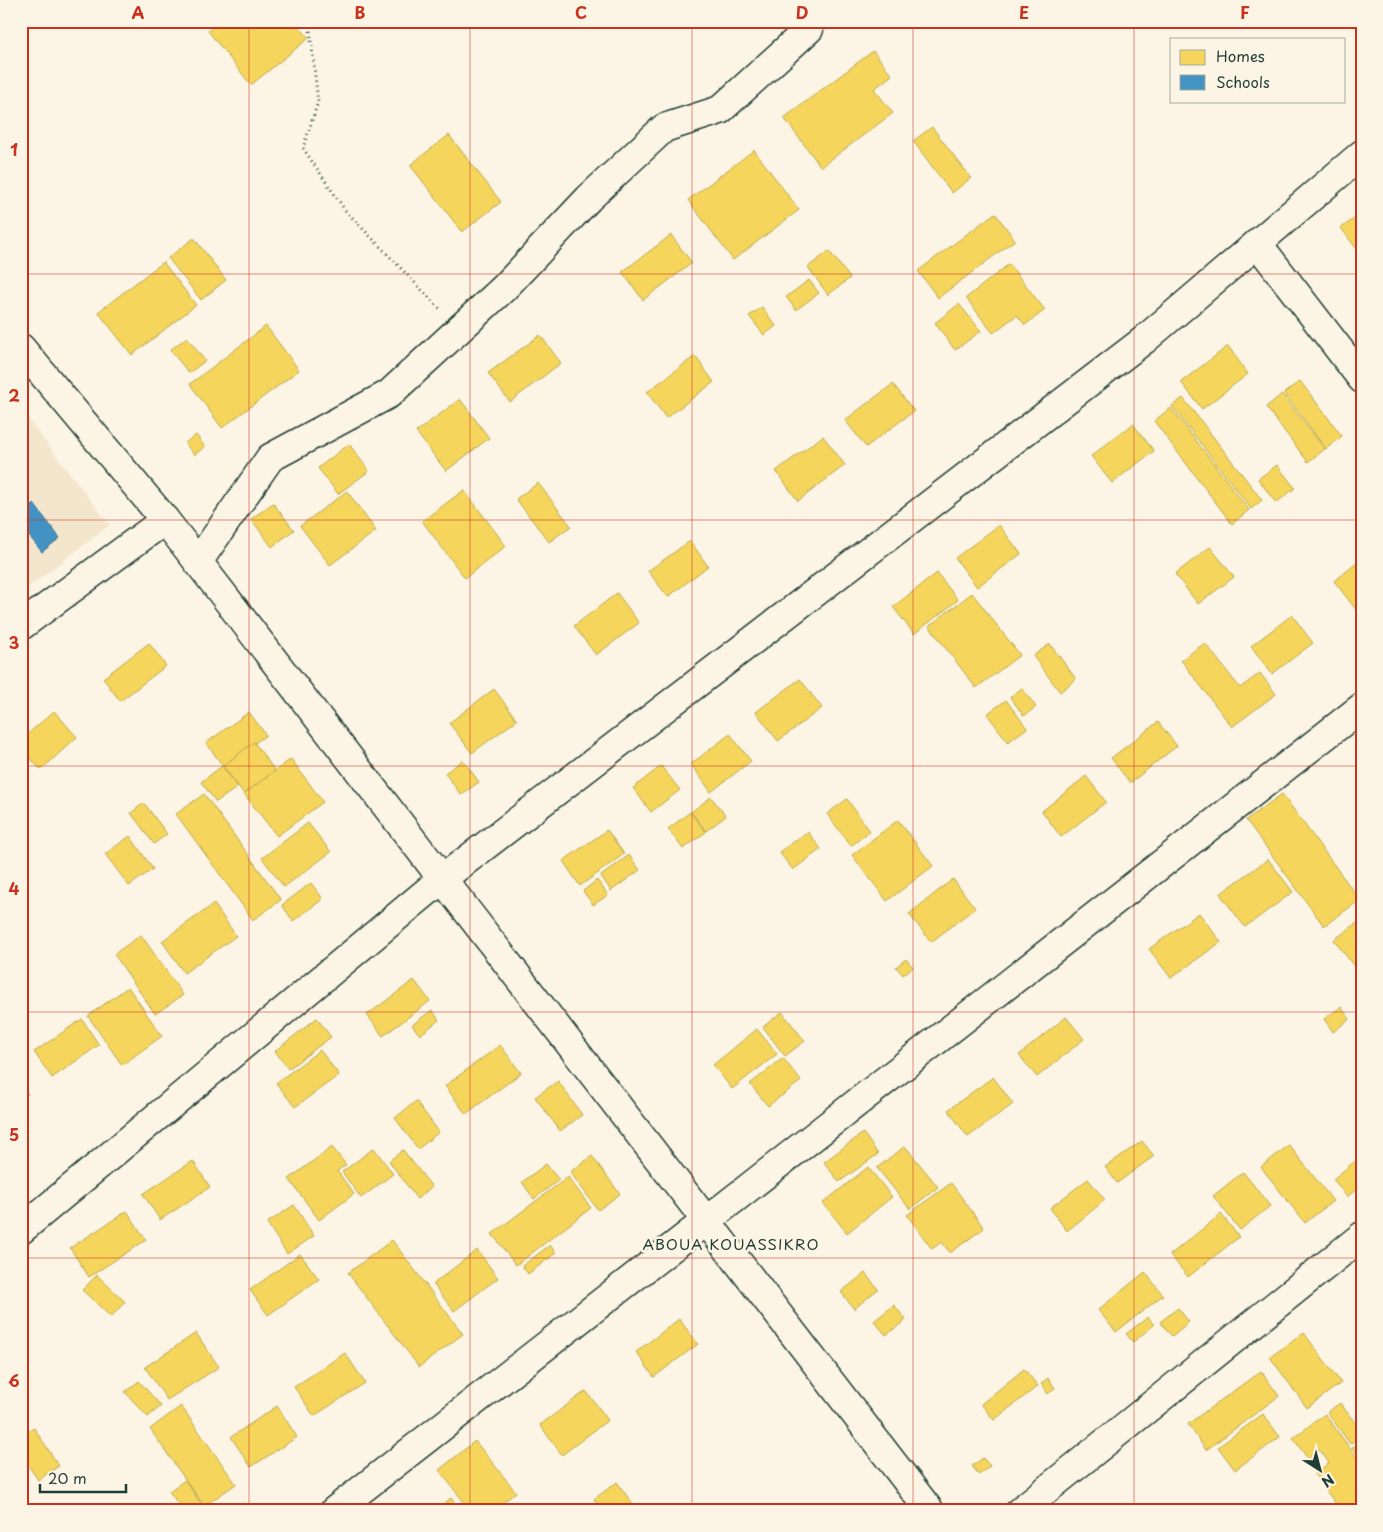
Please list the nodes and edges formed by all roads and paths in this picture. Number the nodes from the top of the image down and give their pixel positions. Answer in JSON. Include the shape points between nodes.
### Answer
{"nodes":[{"id":1,"x":309,"y":21,"type":"edge"},
{"id":2,"x":809,"y":29,"type":"dead end"},
{"id":3,"x":1362,"y":154,"type":"edge"},
{"id":4,"x":1258,"y":244,"type":"junction"},
{"id":5,"x":460,"y":329,"type":"junction"},
{"id":6,"x":21,"y":348,"type":"edge"},
{"id":7,"x":1362,"y":379,"type":"edge"},
{"id":8,"x":165,"y":520,"type":"junction"},
{"id":9,"x":198,"y":562,"type":"junction"},
{"id":10,"x":21,"y":626,"type":"edge"},
{"id":11,"x":1362,"y":707,"type":"edge"},
{"id":12,"x":442,"y":879,"type":"junction"},
{"id":13,"x":706,"y":1221,"type":"junction"},
{"id":14,"x":21,"y":1230,"type":"edge"},
{"id":15,"x":1362,"y":1236,"type":"edge"},
{"id":16,"x":334,"y":1511,"type":"edge"},
{"id":17,"x":930,"y":1511,"type":"edge"},
{"id":18,"x":1020,"y":1511,"type":"edge"}],
"edges":[{"from":1,"to":5,"type":"path","via":[[318,102],[303,148],[345,210]]},
{"from":2,"to":5,"type":"street","via":[[720,110],[664,128],[589,198],[504,288]]},
{"from":3,"to":4,"type":"street"},
{"from":4,"to":7,"type":"street"},
{"from":4,"to":12,"type":"street","via":[[1144,340]]},
{"from":5,"to":9,"type":"street","via":[[389,394],[270,458]]},
{"from":6,"to":8,"type":"street"},
{"from":8,"to":9,"type":"street"},
{"from":8,"to":10,"type":"street"},
{"from":9,"to":12,"type":"street"},
{"from":11,"to":13,"type":"street"},
{"from":12,"to":13,"type":"street"},
{"from":12,"to":14,"type":"street"},
{"from":13,"to":16,"type":"street"},
{"from":13,"to":17,"type":"street"},
{"from":15,"to":18,"type":"street"}]}
